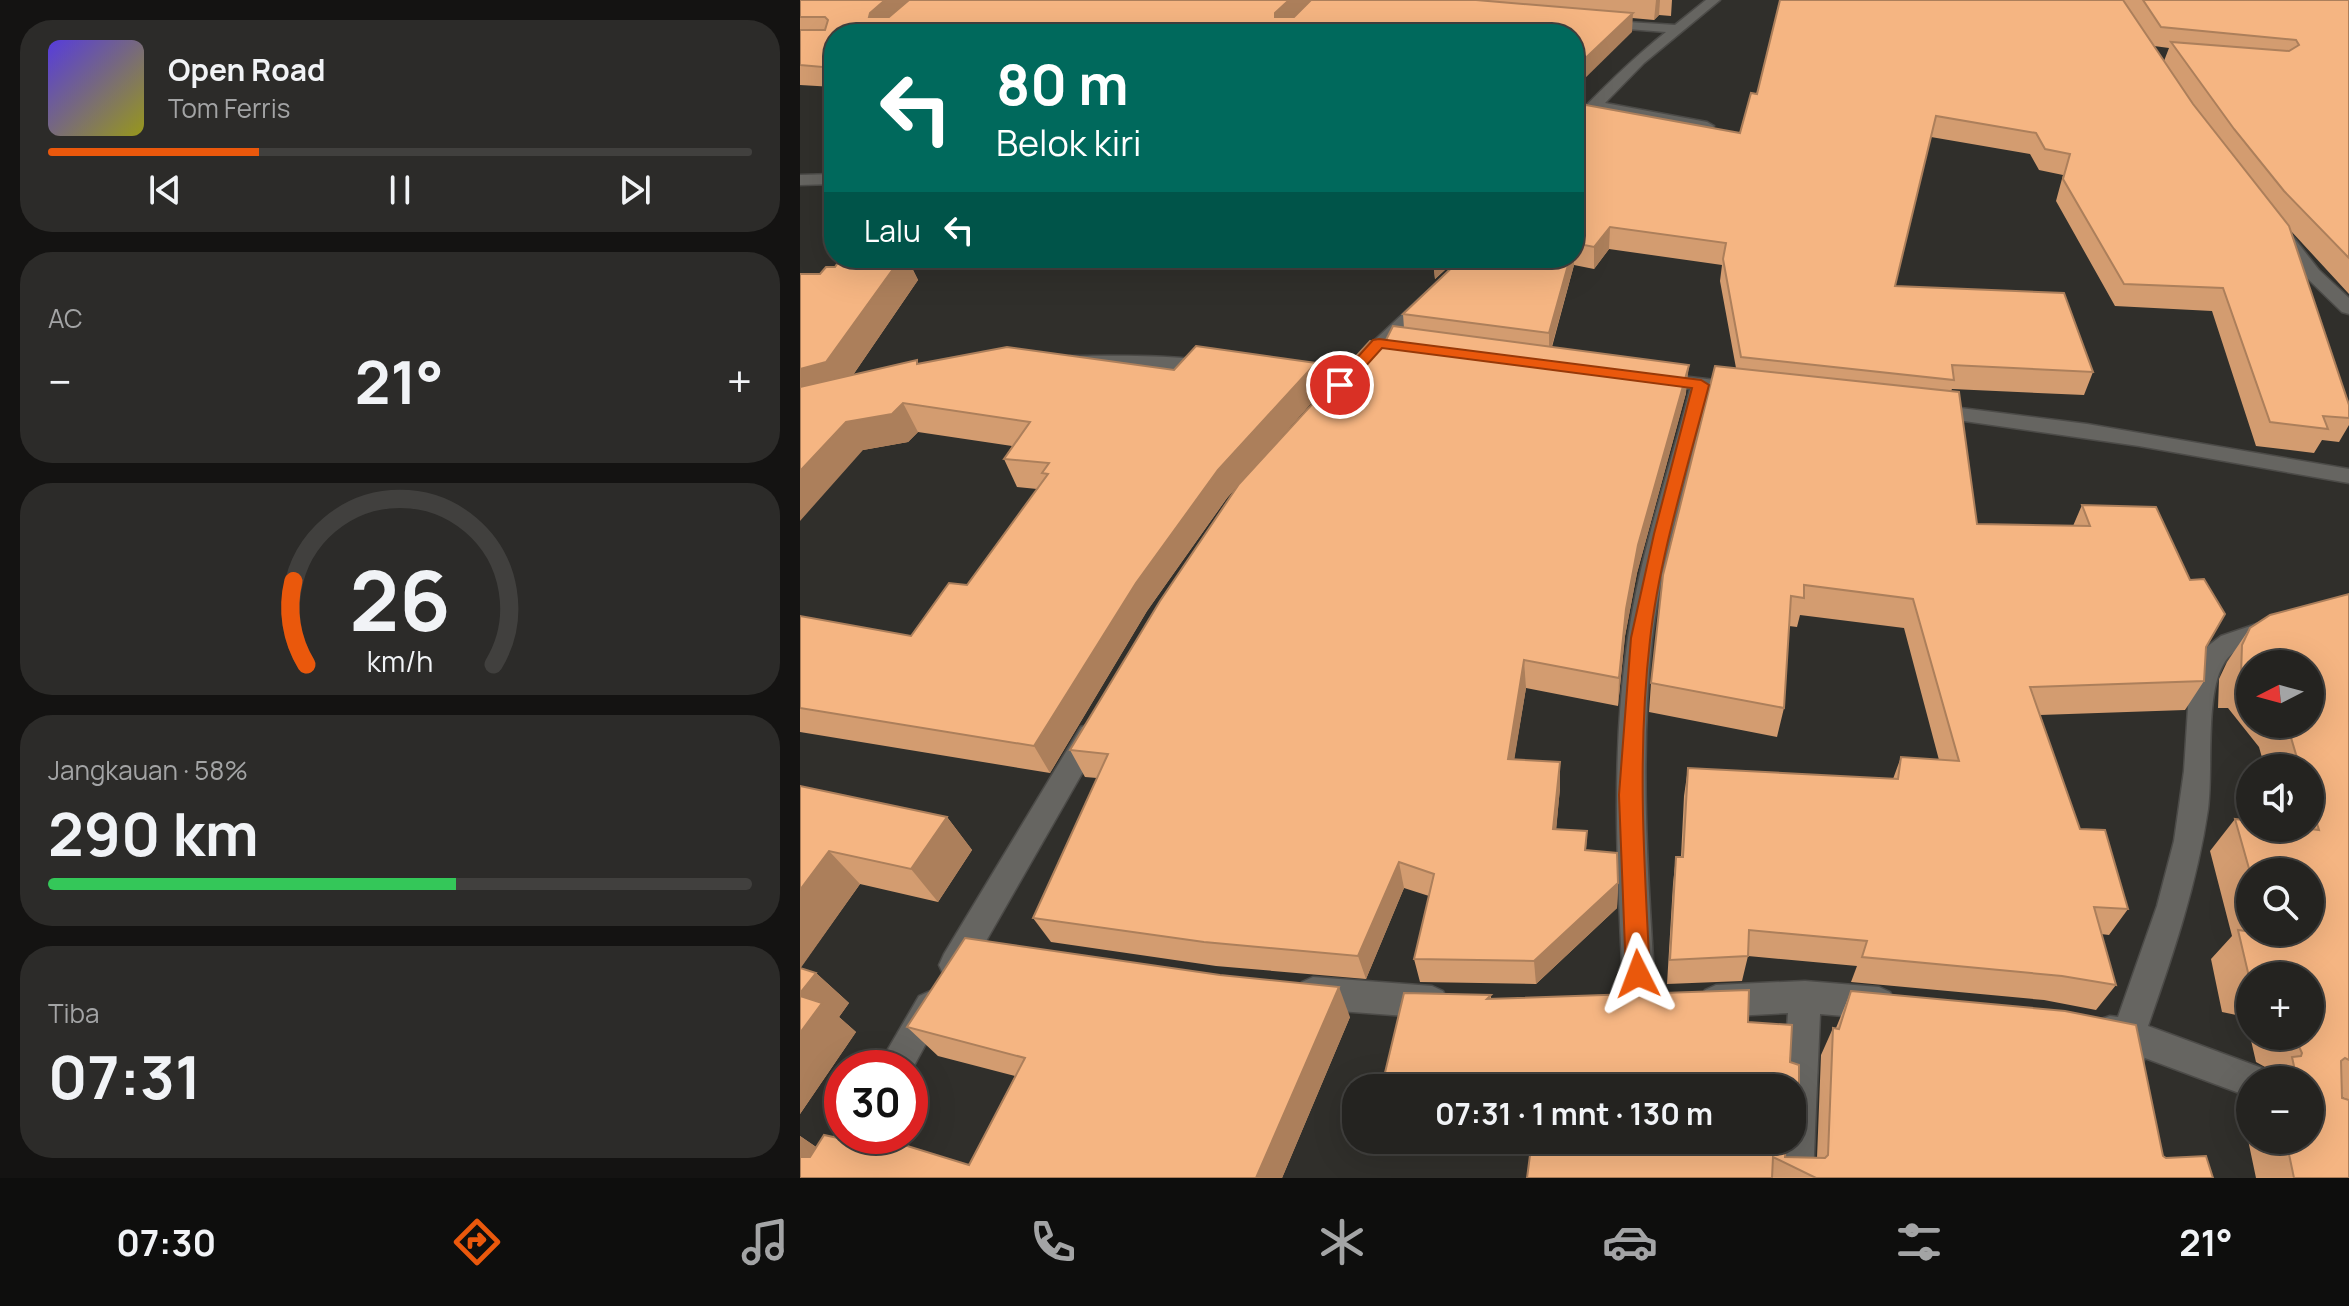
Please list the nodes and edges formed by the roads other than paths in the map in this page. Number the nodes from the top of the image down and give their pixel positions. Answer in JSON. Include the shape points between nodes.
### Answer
{"nodes":[{"id":1,"x":1714,"y":0,"type":"edge"},
{"id":2,"x":1587,"y":22,"type":"edge"},
{"id":3,"x":1675,"y":29,"type":"junction"},
{"id":4,"x":1593,"y":105,"type":"junction"},
{"id":5,"x":1584,"y":115,"type":"edge"},
{"id":6,"x":1707,"y":126,"type":"edge"},
{"id":7,"x":824,"y":179,"type":"edge"},
{"id":8,"x":800,"y":180,"type":"edge"},
{"id":9,"x":2274,"y":225,"type":"edge"},
{"id":10,"x":1463,"y":268,"type":"edge"},
{"id":11,"x":2349,"y":308,"type":"edge"},
{"id":12,"x":1379,"y":343,"type":"junction"},
{"id":13,"x":1409,"y":347,"type":"edge"},
{"id":14,"x":1045,"y":364,"type":"edge"},
{"id":15,"x":1230,"y":368,"type":"edge"},
{"id":16,"x":1274,"y":373,"type":"edge"},
{"id":17,"x":1640,"y":377,"type":"edge"},
{"id":18,"x":1340,"y":385,"type":"junction"},
{"id":19,"x":1701,"y":385,"type":"junction"},
{"id":20,"x":1763,"y":392,"type":"edge"},
{"id":21,"x":1902,"y":407,"type":"edge"},
{"id":22,"x":1320,"y":409,"type":"edge"},
{"id":23,"x":2349,"y":476,"type":"edge"},
{"id":24,"x":2304,"y":619,"type":"edge"},
{"id":25,"x":1103,"y":715,"type":"edge"},
{"id":26,"x":1290,"y":991,"type":"edge"},
{"id":27,"x":1805,"y":997,"type":"junction"},
{"id":28,"x":1455,"y":1002,"type":"edge"},
{"id":29,"x":1916,"y":1006,"type":"edge"},
{"id":30,"x":2086,"y":1027,"type":"edge"},
{"id":31,"x":2128,"y":1035,"type":"junction"},
{"id":32,"x":907,"y":1050,"type":"edge"},
{"id":33,"x":2236,"y":1075,"type":"edge"},
{"id":34,"x":2136,"y":1078,"type":"edge"},
{"id":35,"x":842,"y":1154,"type":"edge"},
{"id":36,"x":828,"y":1178,"type":"edge"},
{"id":37,"x":1795,"y":1178,"type":"edge"}],
"edges":[{"from":1,"to":3,"type":"street"},
{"from":2,"to":3,"type":"street"},
{"from":3,"to":4,"type":"street"},
{"from":4,"to":5,"type":"street"},
{"from":4,"to":6,"type":"street"},
{"from":7,"to":8,"type":"street"},
{"from":9,"to":11,"type":"street"},
{"from":10,"to":12,"type":"street"},
{"from":12,"to":13,"type":"street"},
{"from":12,"to":18,"type":"street"},
{"from":14,"to":15,"type":"street","via":[[1087,360]]},
{"from":16,"to":18,"type":"street"},
{"from":17,"to":19,"type":"street"},
{"from":18,"to":22,"type":"street"},
{"from":19,"to":20,"type":"street"},
{"from":19,"to":27,"type":"street","via":[[1640,638],[1630,795],[1651,1003]]},
{"from":21,"to":23,"type":"street","via":[[2040,423]]},
{"from":24,"to":31,"type":"street","via":[[2244,634],[2216,653],[2203,678],[2188,853],[2166,933]]},
{"from":25,"to":32,"type":"street","via":[[981,949]]},
{"from":26,"to":28,"type":"street"},
{"from":27,"to":29,"type":"street"},
{"from":27,"to":37,"type":"street"},
{"from":30,"to":31,"type":"street"},
{"from":31,"to":33,"type":"street"},
{"from":31,"to":34,"type":"street"},
{"from":35,"to":36,"type":"street"}]}
